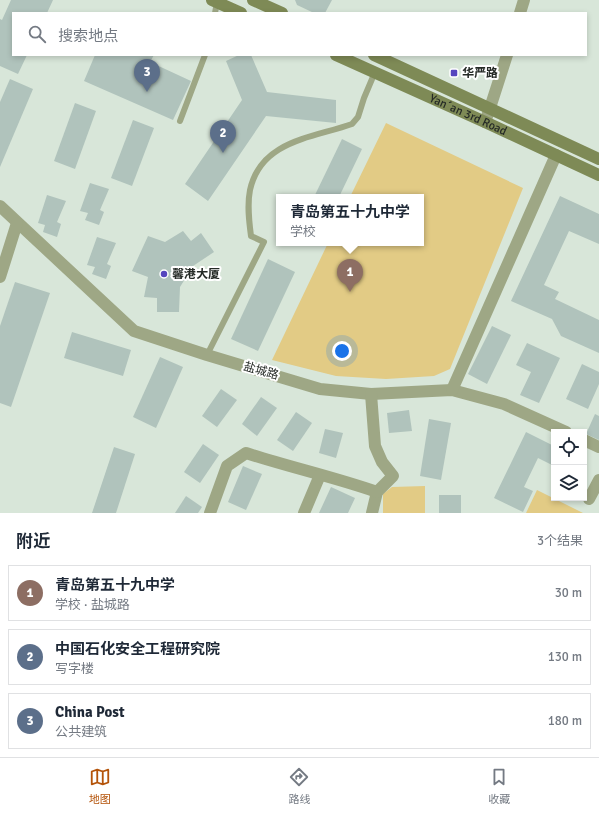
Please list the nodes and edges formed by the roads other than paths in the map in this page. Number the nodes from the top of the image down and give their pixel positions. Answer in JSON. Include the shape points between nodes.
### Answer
{"nodes":[{"id":1,"x":253,"y":0,"type":"edge"},
{"id":2,"x":524,"y":0,"type":"edge"},
{"id":3,"x":216,"y":4,"type":"edge"},
{"id":4,"x":238,"y":12,"type":"edge"},
{"id":5,"x":280,"y":12,"type":"edge"},
{"id":6,"x":520,"y":12,"type":"edge"},
{"id":7,"x":205,"y":56,"type":"edge"},
{"id":8,"x":338,"y":56,"type":"edge"},
{"id":9,"x":376,"y":56,"type":"edge"},
{"id":10,"x":507,"y":56,"type":"edge"},
{"id":11,"x":375,"y":72,"type":"junction"},
{"id":12,"x":490,"y":108,"type":"junction"},
{"id":13,"x":180,"y":121,"type":"dead end"},
{"id":14,"x":485,"y":122,"type":"junction"},
{"id":15,"x":556,"y":155,"type":"junction"},
{"id":16,"x":599,"y":159,"type":"edge"},
{"id":17,"x":599,"y":175,"type":"edge"},
{"id":18,"x":0,"y":206,"type":"edge"},
{"id":19,"x":17,"y":222,"type":"junction"},
{"id":20,"x":0,"y":276,"type":"edge"},
{"id":21,"x":207,"y":355,"type":"junction"},
{"id":22,"x":452,"y":390,"type":"junction"},
{"id":23,"x":371,"y":394,"type":"junction"},
{"id":24,"x":559,"y":429,"type":"edge"},
{"id":25,"x":587,"y":441,"type":"edge"},
{"id":26,"x":599,"y":447,"type":"edge"},
{"id":27,"x":320,"y":474,"type":"junction"},
{"id":28,"x":599,"y":480,"type":"edge"},
{"id":29,"x":377,"y":492,"type":"junction"},
{"id":30,"x":591,"y":500,"type":"edge"},
{"id":31,"x":210,"y":513,"type":"edge"},
{"id":32,"x":304,"y":513,"type":"edge"},
{"id":33,"x":372,"y":513,"type":"edge"}],
"edges":[{"from":1,"to":5,"type":"main road"},
{"from":2,"to":6,"type":"street"},
{"from":3,"to":4,"type":"main road"},
{"from":7,"to":13,"type":"lane"},
{"from":8,"to":11,"type":"main road","name":"Yan´an 3rd Road"},
{"from":9,"to":12,"type":"main road","name":"Yan´an 3rd Road"},
{"from":10,"to":12,"type":"street"},
{"from":11,"to":14,"type":"main road","name":"Yan´an 3rd Road"},
{"from":11,"to":21,"type":"lane","via":[[358,117],[352,124],[287,144],[266,159],[258,169],[252,181],[248,208],[251,236],[264,242]]},
{"from":12,"to":14,"type":"street"},
{"from":12,"to":16,"type":"main road","name":"Yan´an 3rd Road"},
{"from":14,"to":15,"type":"main road","name":"Yan´an 3rd Road"},
{"from":15,"to":17,"type":"main road","name":"Yan´an 3rd Road"},
{"from":15,"to":22,"type":"street"},
{"from":18,"to":19,"type":"street","name":"盐城路"},
{"from":19,"to":20,"type":"street"},
{"from":19,"to":21,"type":"street","name":"盐城路","via":[[134,331]]},
{"from":21,"to":23,"type":"street","name":"盐城路","via":[[320,389]]},
{"from":22,"to":23,"type":"street","name":"盐城路"},
{"from":22,"to":24,"type":"street","name":"盐城路","via":[[504,404]]},
{"from":23,"to":29,"type":"street","via":[[375,446],[382,462],[394,476]]},
{"from":25,"to":26,"type":"street"},
{"from":27,"to":29,"type":"street"},
{"from":27,"to":31,"type":"street","via":[[246,453],[227,466]]},
{"from":27,"to":32,"type":"street"},
{"from":28,"to":30,"type":"street"},
{"from":29,"to":33,"type":"street"}]}
